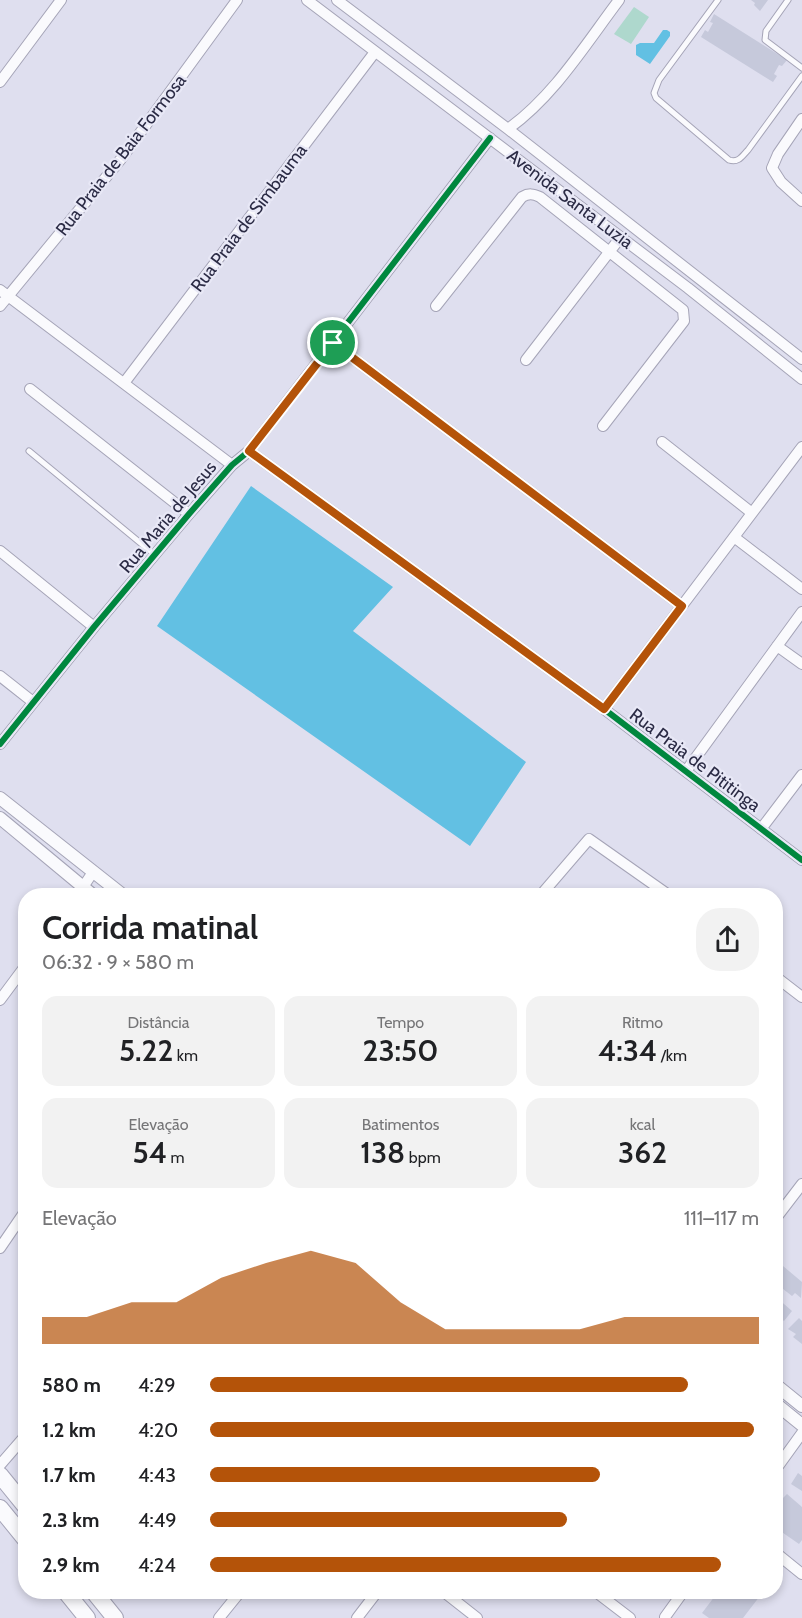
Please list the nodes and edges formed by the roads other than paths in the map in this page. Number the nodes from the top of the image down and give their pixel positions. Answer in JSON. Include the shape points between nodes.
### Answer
{"nodes":[{"id":1,"x":61,"y":0,"type":"edge"},
{"id":2,"x":237,"y":0,"type":"edge"},
{"id":3,"x":307,"y":0,"type":"edge"},
{"id":4,"x":337,"y":0,"type":"edge"},
{"id":5,"x":619,"y":0,"type":"edge"},
{"id":6,"x":718,"y":0,"type":"edge"},
{"id":7,"x":788,"y":0,"type":"edge"},
{"id":8,"x":375,"y":52,"type":"junction"},
{"id":9,"x":802,"y":68,"type":"edge"},
{"id":10,"x":802,"y":76,"type":"edge"},
{"id":11,"x":0,"y":82,"type":"edge"},
{"id":12,"x":802,"y":119,"type":"edge"},
{"id":13,"x":508,"y":129,"type":"junction"},
{"id":14,"x":490,"y":138,"type":"junction"},
{"id":15,"x":802,"y":201,"type":"edge"},
{"id":16,"x":620,"y":238,"type":"junction"},
{"id":17,"x":610,"y":251,"type":"junction"},
{"id":18,"x":4,"y":293,"type":"edge"},
{"id":19,"x":0,"y":306,"type":"edge"},
{"id":20,"x":436,"y":306,"type":"dead end"},
{"id":21,"x":333,"y":343,"type":"junction"},
{"id":22,"x":802,"y":359,"type":"edge"},
{"id":23,"x":526,"y":360,"type":"dead end"},
{"id":24,"x":802,"y":379,"type":"edge"},
{"id":25,"x":124,"y":383,"type":"junction"},
{"id":26,"x":30,"y":389,"type":"dead end"},
{"id":27,"x":603,"y":426,"type":"dead end"},
{"id":28,"x":662,"y":442,"type":"dead end"},
{"id":29,"x":802,"y":447,"type":"edge"},
{"id":30,"x":29,"y":451,"type":"dead end"},
{"id":31,"x":249,"y":451,"type":"junction"},
{"id":32,"x":232,"y":465,"type":"junction"},
{"id":33,"x":752,"y":513,"type":"junction"},
{"id":34,"x":189,"y":514,"type":"junction"},
{"id":35,"x":734,"y":537,"type":"junction"},
{"id":36,"x":0,"y":550,"type":"edge"},
{"id":37,"x":155,"y":555,"type":"junction"},
{"id":38,"x":802,"y":588,"type":"edge"},
{"id":39,"x":682,"y":606,"type":"junction"},
{"id":40,"x":802,"y":612,"type":"edge"},
{"id":41,"x":94,"y":627,"type":"junction"},
{"id":42,"x":777,"y":646,"type":"junction"},
{"id":43,"x":802,"y":664,"type":"edge"},
{"id":44,"x":0,"y":676,"type":"edge"},
{"id":45,"x":33,"y":702,"type":"junction"},
{"id":46,"x":604,"y":709,"type":"junction"},
{"id":47,"x":0,"y":744,"type":"edge"},
{"id":48,"x":686,"y":771,"type":"junction"},
{"id":49,"x":802,"y":775,"type":"edge"},
{"id":50,"x":0,"y":798,"type":"edge"},
{"id":51,"x":0,"y":819,"type":"edge"},
{"id":52,"x":761,"y":829,"type":"junction"},
{"id":53,"x":802,"y":860,"type":"edge"},
{"id":54,"x":93,"y":872,"type":"junction"},
{"id":55,"x":77,"y":888,"type":"edge"},
{"id":56,"x":82,"y":888,"type":"edge"},
{"id":57,"x":114,"y":888,"type":"edge"},
{"id":58,"x":547,"y":888,"type":"edge"},
{"id":59,"x":659,"y":888,"type":"edge"},
{"id":60,"x":18,"y":976,"type":"edge"},
{"id":61,"x":783,"y":986,"type":"edge"},
{"id":62,"x":802,"y":997,"type":"edge"},
{"id":63,"x":0,"y":1000,"type":"edge"},
{"id":64,"x":802,"y":1184,"type":"edge"},
{"id":65,"x":783,"y":1209,"type":"edge"},
{"id":66,"x":18,"y":1222,"type":"edge"},
{"id":67,"x":0,"y":1248,"type":"edge"},
{"id":68,"x":783,"y":1391,"type":"edge"},
{"id":69,"x":802,"y":1406,"type":"edge"},
{"id":70,"x":783,"y":1410,"type":"edge"},
{"id":71,"x":802,"y":1425,"type":"edge"},
{"id":72,"x":802,"y":1433,"type":"edge"},
{"id":73,"x":18,"y":1444,"type":"edge"},
{"id":74,"x":783,"y":1459,"type":"edge"},
{"id":75,"x":0,"y":1465,"type":"edge"},
{"id":76,"x":0,"y":1475,"type":"edge"},
{"id":77,"x":18,"y":1497,"type":"edge"},
{"id":78,"x":0,"y":1508,"type":"edge"},
{"id":79,"x":18,"y":1530,"type":"edge"},
{"id":80,"x":783,"y":1559,"type":"edge"},
{"id":81,"x":802,"y":1574,"type":"edge"},
{"id":82,"x":72,"y":1599,"type":"edge"},
{"id":83,"x":100,"y":1599,"type":"edge"},
{"id":84,"x":234,"y":1599,"type":"edge"},
{"id":85,"x":372,"y":1599,"type":"edge"},
{"id":86,"x":453,"y":1599,"type":"edge"},
{"id":87,"x":605,"y":1599,"type":"edge"},
{"id":88,"x":678,"y":1599,"type":"edge"},
{"id":89,"x":87,"y":1618,"type":"edge"},
{"id":90,"x":115,"y":1618,"type":"edge"},
{"id":91,"x":219,"y":1618,"type":"edge"},
{"id":92,"x":357,"y":1618,"type":"edge"},
{"id":93,"x":477,"y":1618,"type":"edge"},
{"id":94,"x":630,"y":1618,"type":"edge"},
{"id":95,"x":667,"y":1618,"type":"edge"}],
"edges":[{"from":1,"to":11,"type":"street"},
{"from":2,"to":18,"type":"street","name":"Rua Praia de Baia Formosa","via":[[121,159]]},
{"from":3,"to":8,"type":"street","name":"Avenida Santa Luzia"},
{"from":4,"to":13,"type":"street","name":"Avenida Santa Luzia"},
{"from":5,"to":13,"type":"street","via":[[548,93]]},
{"from":6,"to":10,"type":"lane","via":[[659,80],[656,98],[734,161],[748,150]]},
{"from":7,"to":9,"type":"lane","via":[[766,31],[765,40]]},
{"from":8,"to":14,"type":"street","name":"Avenida Santa Luzia"},
{"from":8,"to":25,"type":"street","name":"Rua Praia de Simbauma"},
{"from":12,"to":15,"type":"street","via":[[773,163],[773,172]]},
{"from":13,"to":22,"type":"street","name":"Avenida Santa Luzia"},
{"from":14,"to":16,"type":"street","name":"Avenida Santa Luzia"},
{"from":14,"to":21,"type":"street","name":"Rua Maria de Jesus"},
{"from":16,"to":17,"type":"street"},
{"from":16,"to":24,"type":"street","name":"Avenida Santa Luzia"},
{"from":17,"to":20,"type":"street","via":[[540,197],[527,194]]},
{"from":17,"to":23,"type":"street"},
{"from":17,"to":27,"type":"street","via":[[680,306],[684,321]]},
{"from":18,"to":19,"type":"street","name":"Rua Praia de Baia Formosa"},
{"from":18,"to":25,"type":"street"},
{"from":21,"to":31,"type":"street","name":"Rua Maria de Jesus"},
{"from":21,"to":39,"type":"street"},
{"from":25,"to":32,"type":"street"},
{"from":26,"to":34,"type":"street"},
{"from":28,"to":33,"type":"street"},
{"from":29,"to":33,"type":"street"},
{"from":30,"to":37,"type":"lane"},
{"from":31,"to":32,"type":"street","name":"Rua Maria de Jesus"},
{"from":31,"to":46,"type":"street","name":"Rua Praia de Pititinga"},
{"from":32,"to":34,"type":"street","name":"Rua Maria de Jesus"},
{"from":33,"to":35,"type":"street"},
{"from":34,"to":37,"type":"street","name":"Rua Maria de Jesus"},
{"from":35,"to":38,"type":"street"},
{"from":35,"to":39,"type":"street"},
{"from":36,"to":41,"type":"street"},
{"from":37,"to":41,"type":"street","name":"Rua Maria de Jesus"},
{"from":39,"to":46,"type":"street"},
{"from":40,"to":42,"type":"street"},
{"from":41,"to":45,"type":"street","name":"Rua Maria de Jesus"},
{"from":42,"to":43,"type":"street"},
{"from":42,"to":48,"type":"street"},
{"from":44,"to":45,"type":"street"},
{"from":45,"to":47,"type":"street","name":"Rua Maria de Jesus"},
{"from":46,"to":48,"type":"street","name":"Rua Praia de Pititinga"},
{"from":48,"to":52,"type":"street","name":"Rua Praia de Pititinga"},
{"from":49,"to":52,"type":"street"},
{"from":50,"to":54,"type":"street"},
{"from":51,"to":55,"type":"street"},
{"from":52,"to":53,"type":"street","name":"Rua Praia de Pititinga"},
{"from":54,"to":56,"type":"street"},
{"from":54,"to":57,"type":"street"},
{"from":58,"to":59,"type":"street","via":[[589,839]]},
{"from":60,"to":63,"type":"street"},
{"from":61,"to":62,"type":"street"},
{"from":64,"to":65,"type":"street"},
{"from":66,"to":67,"type":"street"},
{"from":68,"to":69,"type":"street"},
{"from":70,"to":71,"type":"street"},
{"from":72,"to":74,"type":"street"},
{"from":73,"to":75,"type":"street"},
{"from":76,"to":77,"type":"main road"},
{"from":78,"to":79,"type":"main road"},
{"from":80,"to":81,"type":"street"},
{"from":82,"to":89,"type":"main road"},
{"from":83,"to":90,"type":"main road"},
{"from":84,"to":91,"type":"street"},
{"from":85,"to":92,"type":"street"},
{"from":86,"to":93,"type":"street"},
{"from":87,"to":94,"type":"street"},
{"from":88,"to":95,"type":"street"}]}
